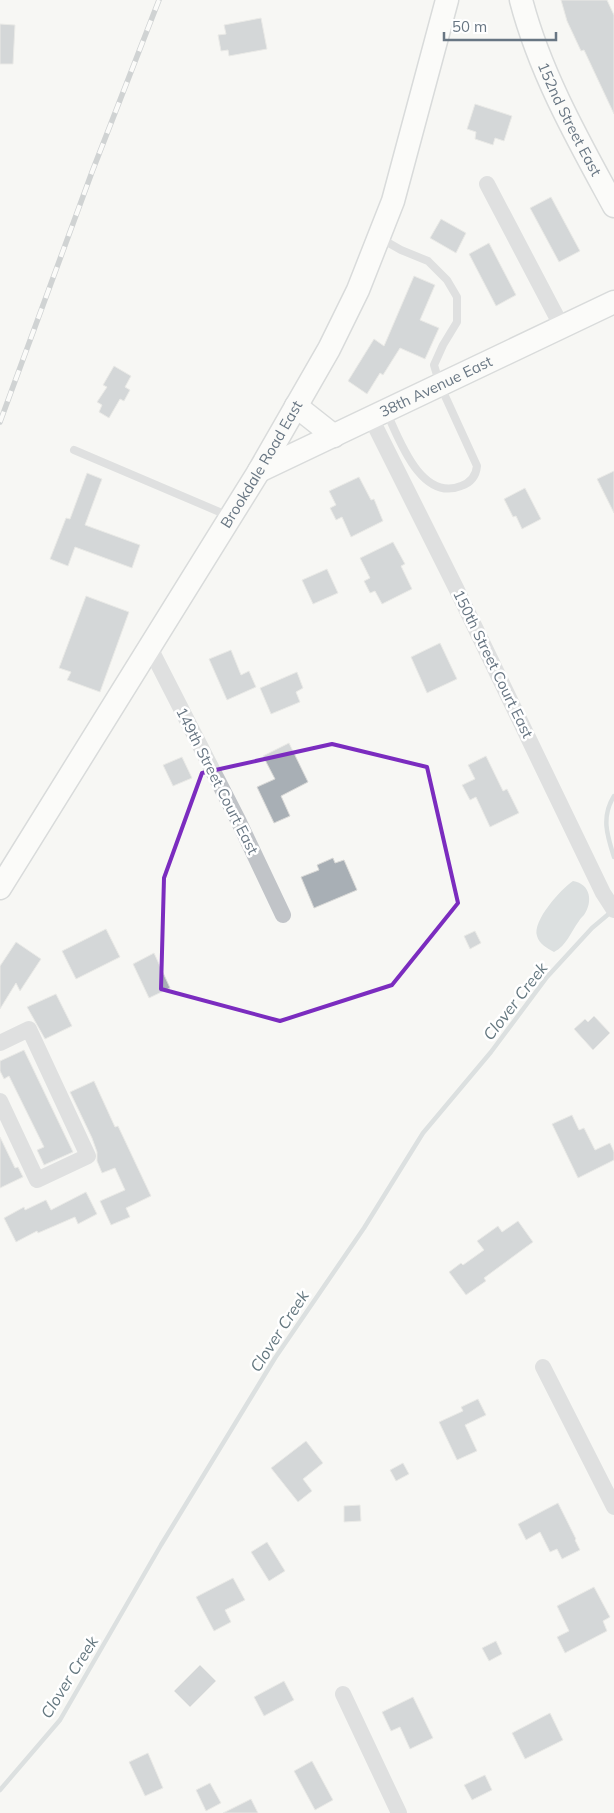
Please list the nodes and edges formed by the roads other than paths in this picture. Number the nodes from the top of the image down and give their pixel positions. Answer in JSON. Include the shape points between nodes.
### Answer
{"nodes":[{"id":1,"x":521,"y":0,"type":"edge"},
{"id":2,"x":447,"y":2,"type":"edge"},
{"id":3,"x":487,"y":184,"type":"dead end"},
{"id":4,"x":614,"y":206,"type":"edge"},
{"id":5,"x":380,"y":238,"type":"junction"},
{"id":6,"x":614,"y":302,"type":"edge"},
{"id":7,"x":562,"y":327,"type":"junction"},
{"id":8,"x":440,"y":385,"type":"junction"},
{"id":9,"x":296,"y":406,"type":"junction"},
{"id":10,"x":379,"y":415,"type":"junction"},
{"id":11,"x":334,"y":436,"type":"junction"},
{"id":12,"x":74,"y":450,"type":"dead end"},
{"id":13,"x":259,"y":471,"type":"junction"},
{"id":14,"x":230,"y":517,"type":"junction"},
{"id":15,"x":150,"y":648,"type":"junction"},
{"id":16,"x":0,"y":888,"type":"edge"},
{"id":17,"x":614,"y":910,"type":"edge"},
{"id":18,"x":283,"y":915,"type":"dead end"},
{"id":19,"x":0,"y":1043,"type":"edge"},
{"id":20,"x":0,"y":1101,"type":"edge"},
{"id":21,"x":543,"y":1367,"type":"dead end"},
{"id":22,"x":614,"y":1507,"type":"edge"},
{"id":23,"x":343,"y":1694,"type":"dead end"},
{"id":24,"x":399,"y":1813,"type":"edge"}],
"edges":[{"from":1,"to":4,"type":"main road","name":"152nd Street East","via":[[547,76]]},
{"from":2,"to":5,"type":"main road","name":"Brookdale Road East"},
{"from":3,"to":7,"type":"street"},
{"from":5,"to":8,"type":"lane","via":[[428,261],[447,280],[457,298],[457,322],[434,365]]},
{"from":5,"to":9,"type":"main road","name":"Brookdale Road East","via":[[329,349]]},
{"from":6,"to":7,"type":"main road","name":"38th Avenue East"},
{"from":7,"to":8,"type":"main road","name":"38th Avenue East"},
{"from":8,"to":10,"type":"main road","name":"38th Avenue East"},
{"from":8,"to":10,"type":"lane","via":[[477,466],[467,484],[449,488],[424,477],[415,469]]},
{"from":9,"to":11,"type":"main road"},
{"from":9,"to":13,"type":"main road","name":"Brookdale Road East"},
{"from":10,"to":11,"type":"main road","name":"38th Avenue East"},
{"from":10,"to":17,"type":"street","name":"150th Street Court East","via":[[456,588]]},
{"from":11,"to":13,"type":"main road","name":"38th Avenue East"},
{"from":12,"to":14,"type":"lane"},
{"from":13,"to":14,"type":"main road","name":"Brookdale Road East"},
{"from":14,"to":15,"type":"main road","name":"Brookdale Road East"},
{"from":15,"to":16,"type":"main road","name":"Brookdale Road East"},
{"from":15,"to":18,"type":"street","name":"149th Street Court East"},
{"from":19,"to":20,"type":"street","via":[[29,1029],[88,1156],[37,1180]]},
{"from":21,"to":22,"type":"street"},
{"from":23,"to":24,"type":"street"}]}
